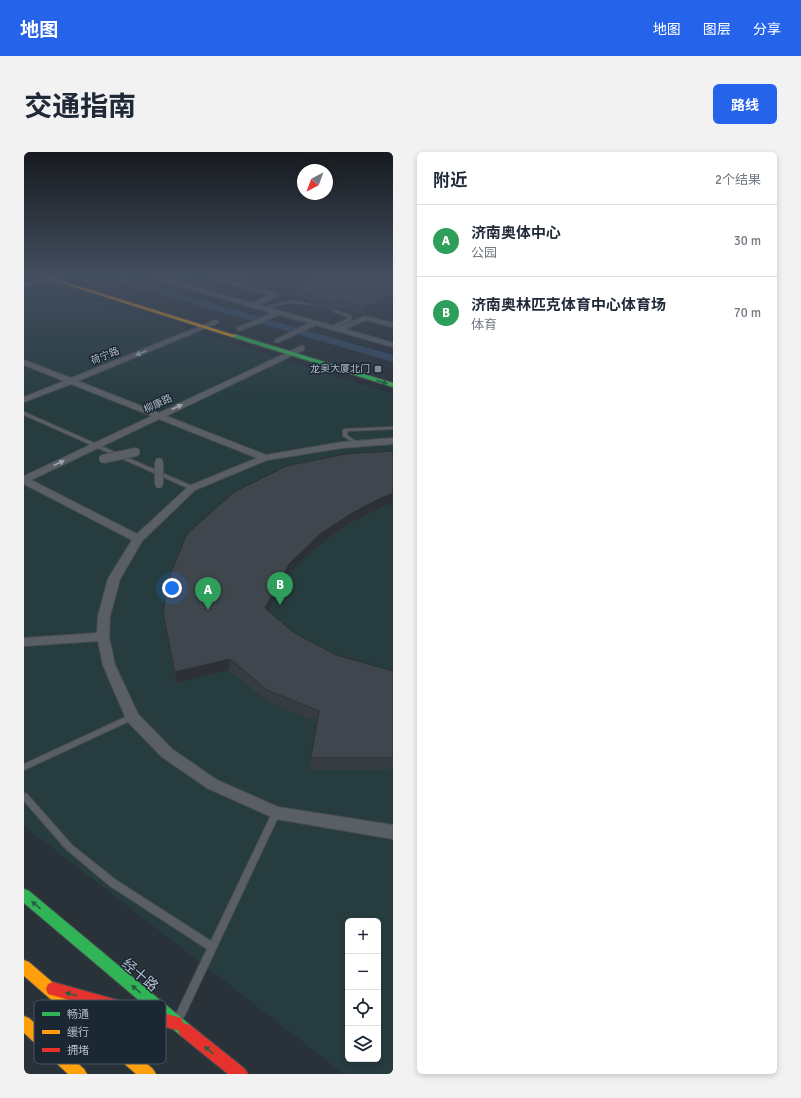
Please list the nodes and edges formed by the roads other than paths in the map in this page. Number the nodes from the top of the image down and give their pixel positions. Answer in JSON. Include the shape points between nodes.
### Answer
{"nodes":[{"id":1,"x":182,"y":320,"type":"edge"},
{"id":2,"x":209,"y":320,"type":"edge"},
{"id":3,"x":261,"y":320,"type":"edge"},
{"id":4,"x":302,"y":320,"type":"edge"},
{"id":5,"x":349,"y":320,"type":"edge"},
{"id":6,"x":359,"y":320,"type":"edge"},
{"id":7,"x":373,"y":320,"type":"edge"},
{"id":8,"x":216,"y":322,"type":"junction"},
{"id":9,"x":315,"y":324,"type":"junction"},
{"id":10,"x":393,"y":325,"type":"edge"},
{"id":11,"x":204,"y":327,"type":"junction"},
{"id":12,"x":239,"y":329,"type":"junction"},
{"id":13,"x":334,"y":329,"type":"junction"},
{"id":14,"x":277,"y":341,"type":"junction"},
{"id":15,"x":393,"y":345,"type":"edge"},
{"id":16,"x":301,"y":348,"type":"junction"},
{"id":17,"x":291,"y":353,"type":"junction"},
{"id":18,"x":24,"y":362,"type":"edge"},
{"id":19,"x":393,"y":376,"type":"edge"},
{"id":20,"x":71,"y":381,"type":"junction"},
{"id":21,"x":393,"y":385,"type":"edge"},
{"id":22,"x":24,"y":400,"type":"edge"},
{"id":23,"x":24,"y":413,"type":"edge"},
{"id":24,"x":158,"y":416,"type":"junction"},
{"id":25,"x":393,"y":428,"type":"edge"},
{"id":26,"x":393,"y":441,"type":"edge"},
{"id":27,"x":356,"y":443,"type":"junction"},
{"id":28,"x":97,"y":445,"type":"junction"},
{"id":29,"x":137,"y":452,"type":"dead end"},
{"id":30,"x":265,"y":458,"type":"junction"},
{"id":31,"x":103,"y":459,"type":"dead end"},
{"id":32,"x":159,"y":461,"type":"dead end"},
{"id":33,"x":24,"y":480,"type":"edge"},
{"id":34,"x":159,"y":484,"type":"dead end"},
{"id":35,"x":192,"y":488,"type":"junction"},
{"id":36,"x":138,"y":539,"type":"junction"},
{"id":37,"x":103,"y":637,"type":"junction"},
{"id":38,"x":24,"y":642,"type":"edge"},
{"id":39,"x":132,"y":717,"type":"junction"},
{"id":40,"x":24,"y":767,"type":"edge"},
{"id":41,"x":24,"y":796,"type":"edge"},
{"id":42,"x":276,"y":813,"type":"junction"},
{"id":43,"x":393,"y":832,"type":"edge"},
{"id":44,"x":24,"y":895,"type":"edge"},
{"id":45,"x":213,"y":948,"type":"junction"},
{"id":46,"x":24,"y":967,"type":"edge"},
{"id":47,"x":46,"y":987,"type":"junction"},
{"id":48,"x":61,"y":1000,"type":"edge"},
{"id":49,"x":93,"y":1000,"type":"edge"},
{"id":50,"x":149,"y":1000,"type":"edge"},
{"id":51,"x":166,"y":1015,"type":"edge"},
{"id":52,"x":166,"y":1020,"type":"edge"},
{"id":53,"x":24,"y":1023,"type":"edge"},
{"id":54,"x":176,"y":1023,"type":"junction"},
{"id":55,"x":34,"y":1032,"type":"edge"},
{"id":56,"x":68,"y":1064,"type":"edge"},
{"id":57,"x":136,"y":1064,"type":"edge"},
{"id":58,"x":79,"y":1074,"type":"edge"},
{"id":59,"x":148,"y":1074,"type":"edge"},
{"id":60,"x":240,"y":1074,"type":"edge"}],
"edges":[{"from":1,"to":11,"type":"main road"},
{"from":2,"to":8,"type":"main road"},
{"from":3,"to":12,"type":"street"},
{"from":4,"to":9,"type":"street"},
{"from":5,"to":13,"type":"lane"},
{"from":6,"to":13,"type":"street"},
{"from":7,"to":10,"type":"street"},
{"from":8,"to":11,"type":"street","name":"荷宁路"},
{"from":8,"to":12,"type":"main road"},
{"from":9,"to":13,"type":"street"},
{"from":9,"to":14,"type":"street"},
{"from":11,"to":17,"type":"main road"},
{"from":11,"to":20,"type":"street","name":"荷宁路","one_way":true},
{"from":12,"to":14,"type":"main road"},
{"from":13,"to":15,"type":"street"},
{"from":14,"to":16,"type":"main road"},
{"from":16,"to":17,"type":"street","name":"柳康路"},
{"from":16,"to":19,"type":"main road"},
{"from":17,"to":21,"type":"main road","one_way":true},
{"from":24,"to":17,"type":"street","name":"柳康路","one_way":true},
{"from":18,"to":20,"type":"street"},
{"from":20,"to":22,"type":"street","name":"荷宁路"},
{"from":20,"to":24,"type":"street"},
{"from":23,"to":28,"type":"lane"},
{"from":24,"to":28,"type":"street","name":"柳康路"},
{"from":24,"to":30,"type":"street"},
{"from":25,"to":27,"type":"lane","via":[[345,430],[345,436]]},
{"from":26,"to":27,"type":"street"},
{"from":27,"to":30,"type":"street"},
{"from":33,"to":28,"type":"street","name":"柳康路","one_way":true},
{"from":28,"to":35,"type":"lane"},
{"from":29,"to":31,"type":"street","bridge":true},
{"from":30,"to":35,"type":"street"},
{"from":32,"to":34,"type":"street","bridge":true},
{"from":33,"to":36,"type":"street"},
{"from":35,"to":36,"type":"street"},
{"from":36,"to":37,"type":"street","via":[[114,579],[104,616]]},
{"from":37,"to":38,"type":"street"},
{"from":37,"to":39,"type":"street","via":[[108,665]]},
{"from":39,"to":40,"type":"lane"},
{"from":39,"to":42,"type":"street","via":[[167,753],[212,784]]},
{"from":41,"to":45,"type":"lane","via":[[69,847],[113,883]]},
{"from":42,"to":43,"type":"street"},
{"from":42,"to":45,"type":"lane"},
{"from":50,"to":44,"type":"main road","name":"经十路","one_way":true},
{"from":45,"to":54,"type":"lane"},
{"from":46,"to":47,"type":"main road"},
{"from":47,"to":48,"type":"main road"},
{"from":49,"to":47,"type":"main road","one_way":true},
{"from":54,"to":51,"type":"main road","name":"经十路","one_way":true},
{"from":54,"to":52,"type":"main road","one_way":true},
{"from":53,"to":55,"type":"main road"},
{"from":60,"to":54,"type":"main road","name":"经十路","one_way":true},
{"from":56,"to":58,"type":"main road"},
{"from":57,"to":59,"type":"main road"}]}
